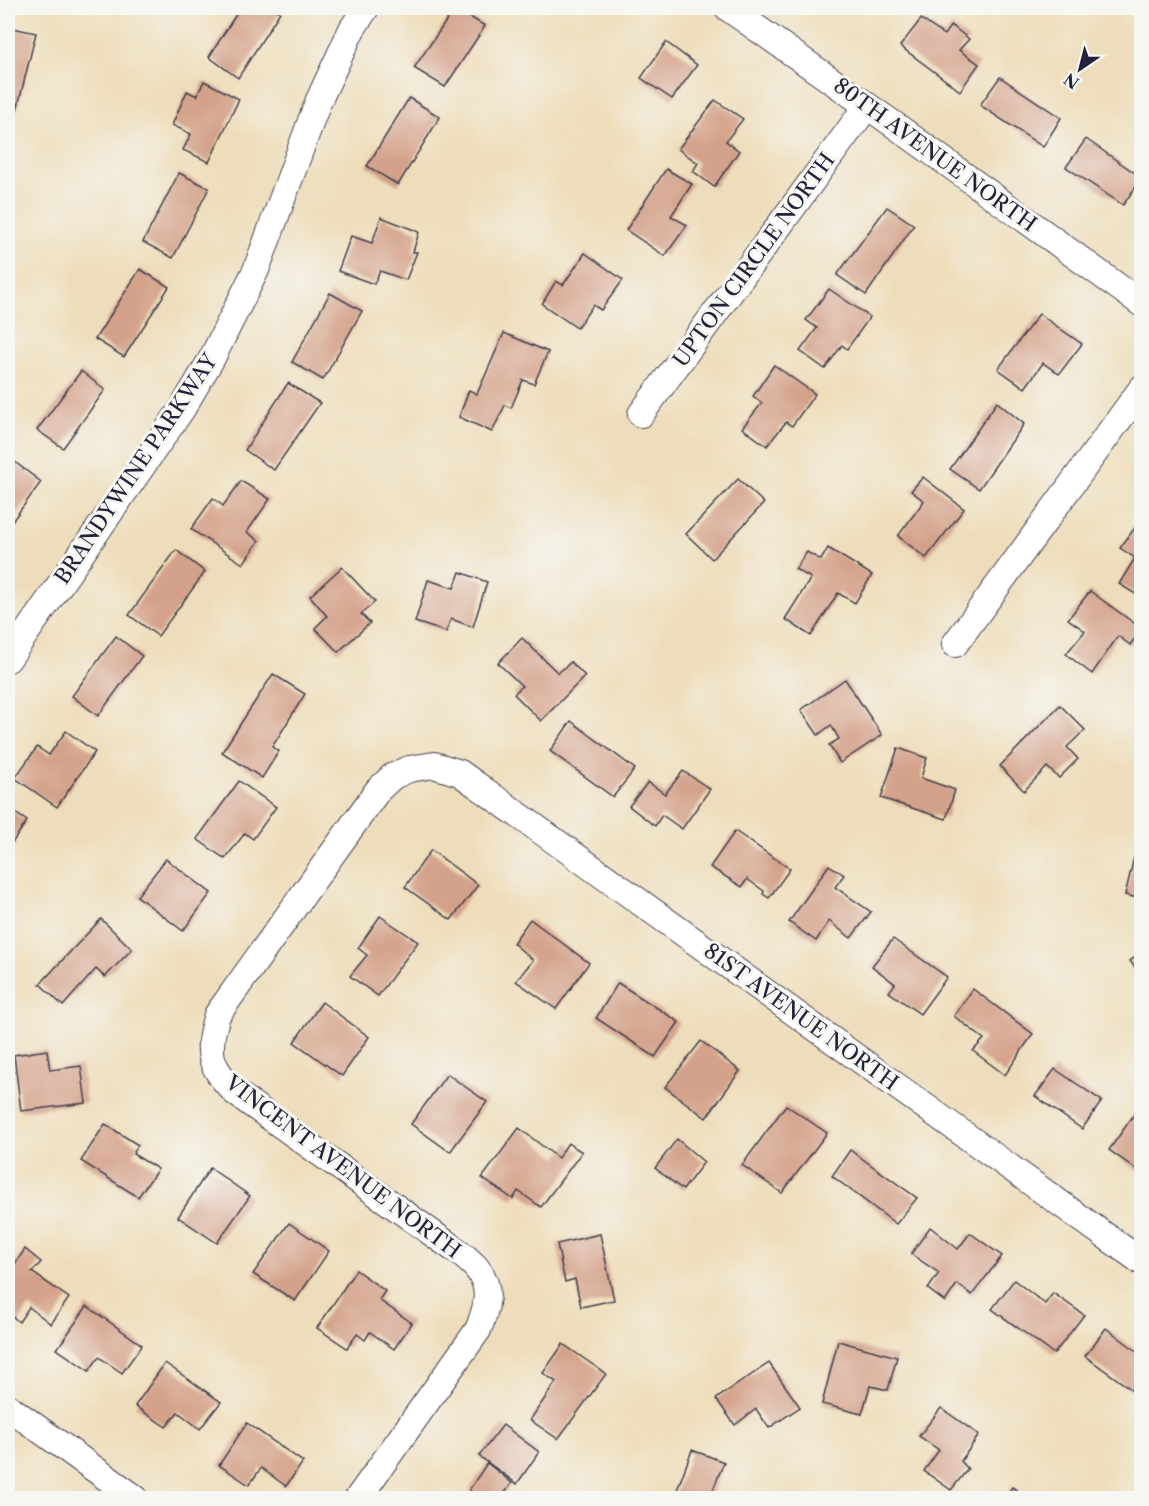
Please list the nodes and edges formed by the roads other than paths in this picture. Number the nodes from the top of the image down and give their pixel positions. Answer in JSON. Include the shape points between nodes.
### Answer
{"nodes":[{"id":1,"x":366,"y":8,"type":"edge"},
{"id":2,"x":728,"y":8,"type":"edge"},
{"id":3,"x":867,"y":106,"type":"junction"},
{"id":4,"x":1142,"y":303,"type":"edge"},
{"id":5,"x":1142,"y":388,"type":"edge"},
{"id":6,"x":641,"y":414,"type":"dead end"},
{"id":7,"x":955,"y":644,"type":"dead end"},
{"id":8,"x":8,"y":660,"type":"edge"},
{"id":9,"x":460,"y":773,"type":"joint"},
{"id":10,"x":1142,"y":1262,"type":"edge"},
{"id":11,"x":8,"y":1407,"type":"edge"},
{"id":12,"x":135,"y":1498,"type":"edge"},
{"id":13,"x":358,"y":1498,"type":"edge"}],
"edges":[{"from":1,"to":8,"type":"street","name":"BRANDYWINE PARKWAY","via":[[318,102],[256,270],[212,358],[182,409]]},
{"from":2,"to":3,"type":"street","name":"80TH AVENUE NORTH"},
{"from":3,"to":4,"type":"street","name":"80TH AVENUE NORTH"},
{"from":3,"to":6,"type":"street","name":"UPTON CIRCLE NORTH"},
{"from":5,"to":7,"type":"street"},
{"from":9,"to":10,"type":"street","name":"81ST AVENUE NORTH"},
{"from":9,"to":13,"type":"street","name":"VINCENT AVENUE NORTH","via":[[434,765],[409,769],[393,776],[378,790],[217,1015],[210,1036],[211,1059],[221,1078],[236,1093],[464,1256],[479,1271],[488,1291],[478,1330]]},
{"from":11,"to":12,"type":"street"}]}
